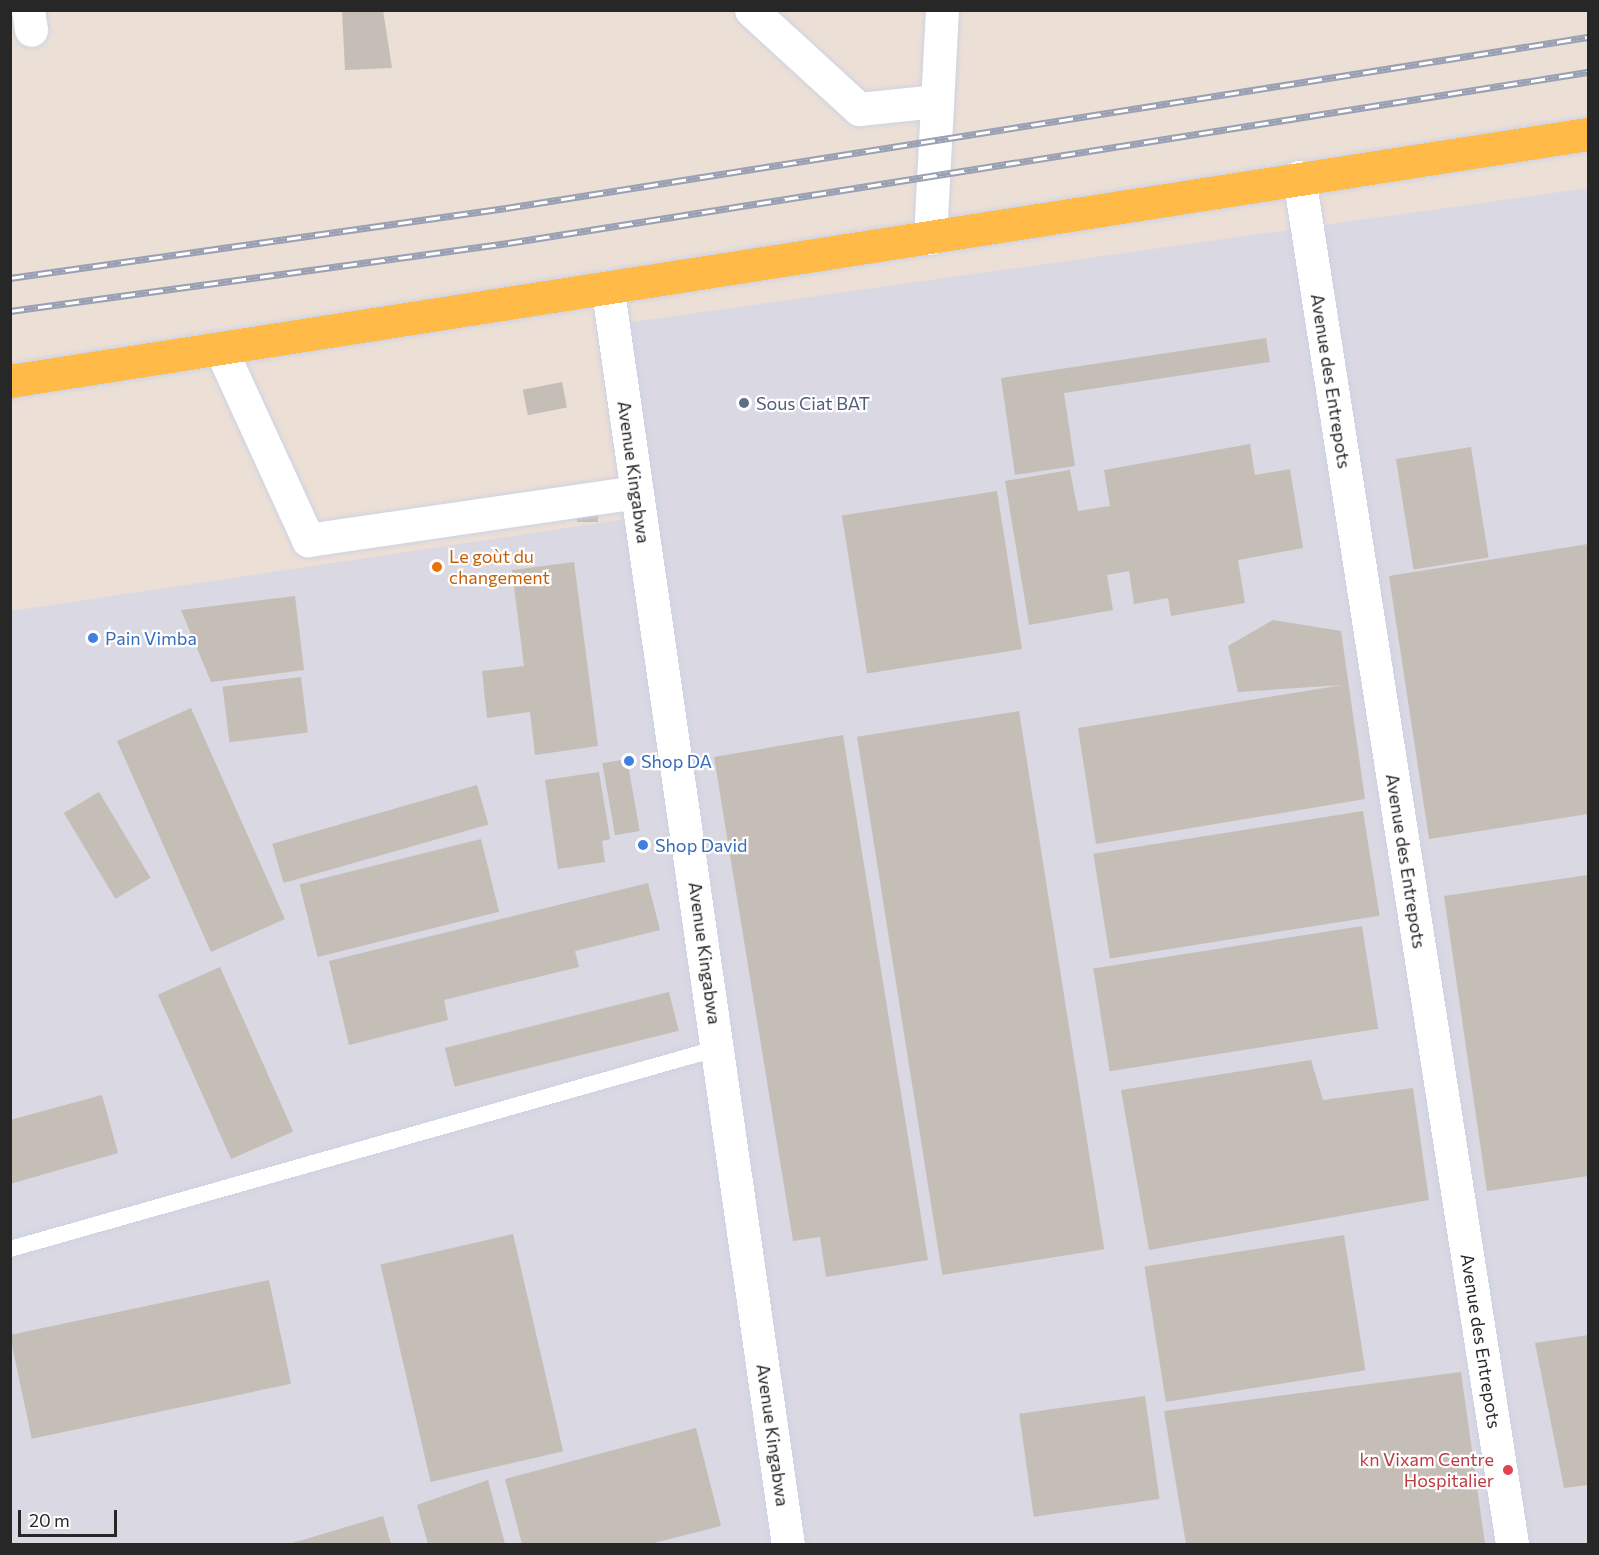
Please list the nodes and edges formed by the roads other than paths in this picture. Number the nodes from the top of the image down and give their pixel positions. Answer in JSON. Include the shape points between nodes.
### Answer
{"nodes":[{"id":1,"x":751,"y":10,"type":"edge"},
{"id":2,"x":942,"y":10,"type":"edge"},
{"id":3,"x":935,"y":101,"type":"junction"},
{"id":4,"x":1588,"y":134,"type":"edge"},
{"id":5,"x":1299,"y":177,"type":"junction"},
{"id":6,"x":930,"y":238,"type":"junction"},
{"id":7,"x":608,"y":291,"type":"junction"},
{"id":8,"x":222,"y":352,"type":"junction"},
{"id":9,"x":10,"y":381,"type":"edge"},
{"id":10,"x":637,"y":492,"type":"junction"},
{"id":11,"x":718,"y":1048,"type":"junction"},
{"id":12,"x":10,"y":1249,"type":"edge"},
{"id":13,"x":788,"y":1545,"type":"edge"},
{"id":14,"x":1512,"y":1545,"type":"edge"}],
"edges":[{"from":1,"to":3,"type":"street","via":[[859,109]]},
{"from":2,"to":3,"type":"street"},
{"from":3,"to":6,"type":"street"},
{"from":4,"to":5,"type":"main road"},
{"from":5,"to":6,"type":"main road"},
{"from":5,"to":14,"type":"street","name":"Avenue des Entrepots"},
{"from":6,"to":7,"type":"main road"},
{"from":7,"to":8,"type":"main road"},
{"from":7,"to":10,"type":"street","name":"Avenue Kingabwa"},
{"from":8,"to":9,"type":"main road"},
{"from":8,"to":10,"type":"street","via":[[308,540]]},
{"from":10,"to":11,"type":"street","name":"Avenue Kingabwa"},
{"from":11,"to":12,"type":"lane"},
{"from":11,"to":13,"type":"street","name":"Avenue Kingabwa"}]}
